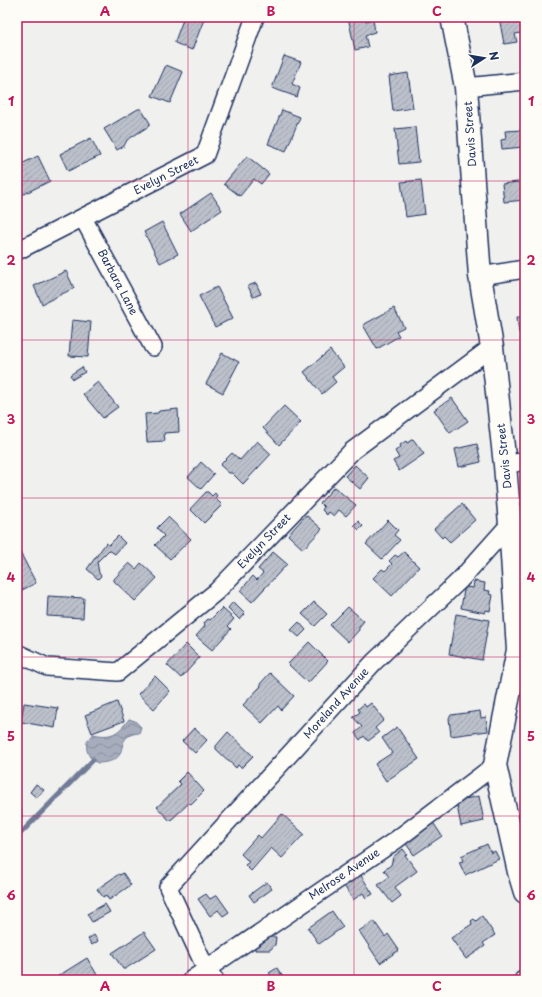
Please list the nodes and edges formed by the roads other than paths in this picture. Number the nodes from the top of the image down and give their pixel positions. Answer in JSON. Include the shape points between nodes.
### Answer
{"nodes":[{"id":1,"x":255,"y":17,"type":"edge"},
{"id":2,"x":452,"y":17,"type":"edge"},
{"id":3,"x":525,"y":81,"type":"edge"},
{"id":4,"x":466,"y":87,"type":"junction"},
{"id":5,"x":84,"y":218,"type":"junction"},
{"id":6,"x":17,"y":251,"type":"edge"},
{"id":7,"x":525,"y":269,"type":"edge"},
{"id":8,"x":480,"y":276,"type":"junction"},
{"id":9,"x":153,"y":346,"type":"dead end"},
{"id":10,"x":492,"y":347,"type":"junction"},
{"id":11,"x":515,"y":463,"type":"edge"},
{"id":12,"x":510,"y":524,"type":"junction"},
{"id":13,"x":522,"y":650,"type":"edge"},
{"id":14,"x":17,"y":653,"type":"edge"},
{"id":15,"x":495,"y":765,"type":"junction"},
{"id":16,"x":525,"y":892,"type":"edge"},
{"id":17,"x":211,"y":974,"type":"edge"},
{"id":18,"x":191,"y":980,"type":"edge"}],
"edges":[{"from":1,"to":5,"type":"street","name":"Evelyn Street","via":[[205,155]]},
{"from":2,"to":4,"type":"main road","name":"Davis Street"},
{"from":3,"to":4,"type":"street"},
{"from":4,"to":8,"type":"main road","name":"Davis Street"},
{"from":5,"to":6,"type":"street","name":"Evelyn Street"},
{"from":5,"to":9,"type":"street","name":"Barbara Lane"},
{"from":7,"to":8,"type":"street"},
{"from":8,"to":10,"type":"main road","name":"Davis Street"},
{"from":10,"to":11,"type":"main road","name":"Davis Street"},
{"from":10,"to":14,"type":"street","name":"Evelyn Street","via":[[352,451],[217,591],[118,672],[47,667]]},
{"from":11,"to":12,"type":"main road","name":"Davis Street"},
{"from":12,"to":13,"type":"main road","name":"Davis Street"},
{"from":12,"to":17,"type":"street","name":"Moreland Avenue","via":[[460,580],[374,662],[168,887]]},
{"from":13,"to":15,"type":"main road","name":"Davis Street"},
{"from":15,"to":16,"type":"main road","name":"Davis Street","via":[[518,872]]},
{"from":15,"to":17,"type":"street","name":"Melrose Avenue"},
{"from":17,"to":18,"type":"street","name":"Melrose Avenue"}]}
